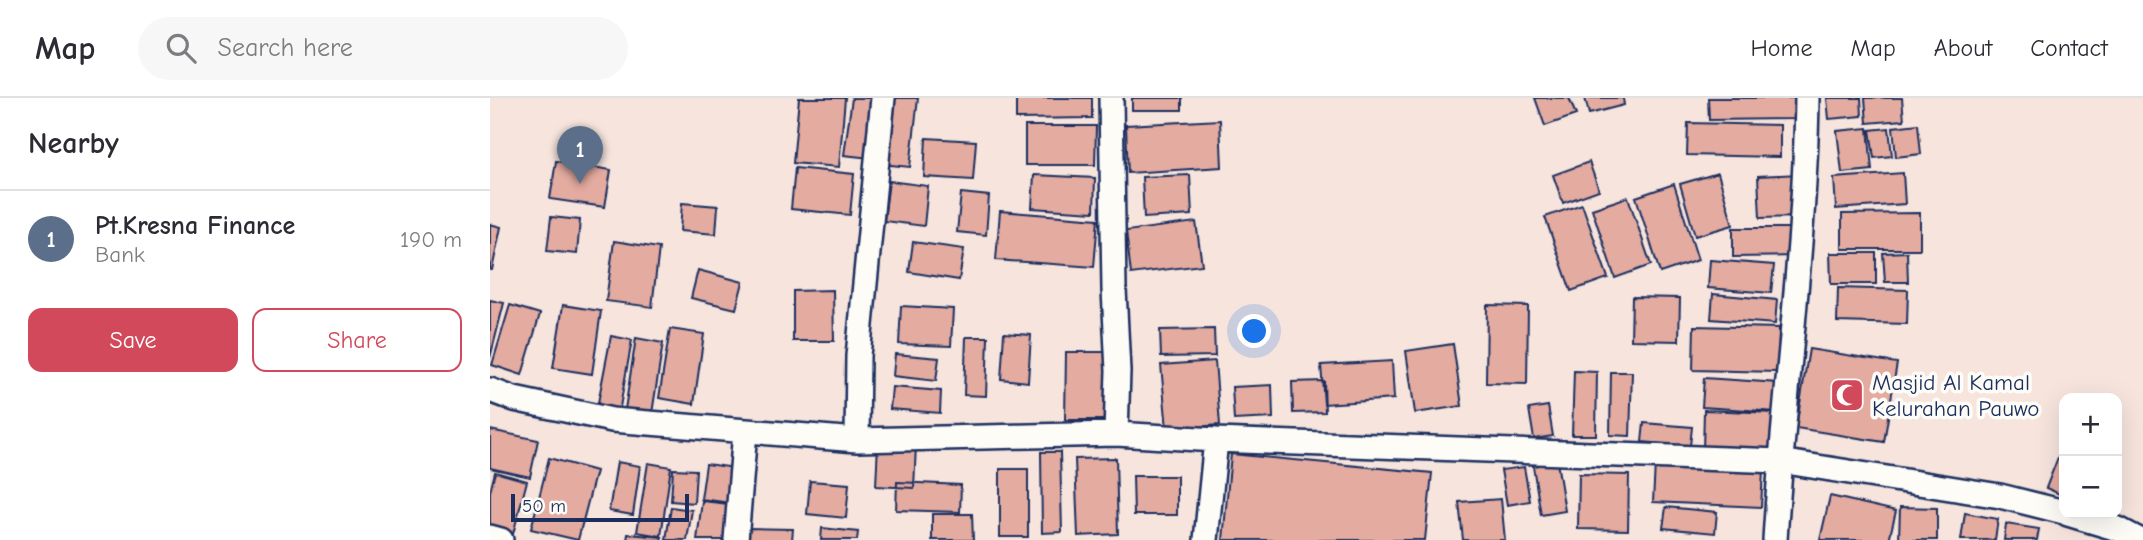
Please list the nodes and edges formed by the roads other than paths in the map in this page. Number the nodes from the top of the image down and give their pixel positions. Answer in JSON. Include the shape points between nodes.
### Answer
{"nodes":[{"id":1,"x":883,"y":98,"type":"edge"},
{"id":2,"x":1111,"y":98,"type":"edge"},
{"id":3,"x":1807,"y":98,"type":"edge"},
{"id":4,"x":490,"y":390,"type":"edge"},
{"id":5,"x":745,"y":431,"type":"junction"},
{"id":6,"x":1116,"y":434,"type":"junction"},
{"id":7,"x":857,"y":440,"type":"junction"},
{"id":8,"x":1216,"y":440,"type":"junction"},
{"id":9,"x":1780,"y":461,"type":"junction"},
{"id":10,"x":2059,"y":511,"type":"edge"},
{"id":11,"x":2086,"y":519,"type":"edge"},
{"id":12,"x":490,"y":537,"type":"edge"},
{"id":13,"x":501,"y":540,"type":"edge"},
{"id":14,"x":736,"y":540,"type":"edge"},
{"id":15,"x":1206,"y":540,"type":"edge"},
{"id":16,"x":1775,"y":540,"type":"edge"},
{"id":17,"x":2139,"y":540,"type":"edge"}],
"edges":[{"from":1,"to":7,"type":"street","via":[[858,356]]},
{"from":2,"to":6,"type":"street"},
{"from":3,"to":9,"type":"street","via":[[1799,268]]},
{"from":4,"to":5,"type":"street","via":[[612,420]]},
{"from":5,"to":7,"type":"street"},
{"from":5,"to":14,"type":"street"},
{"from":6,"to":7,"type":"street"},
{"from":6,"to":8,"type":"street"},
{"from":8,"to":9,"type":"street"},
{"from":8,"to":15,"type":"street"},
{"from":9,"to":10,"type":"street","via":[[2000,496]]},
{"from":9,"to":16,"type":"street"},
{"from":11,"to":17,"type":"street"},
{"from":12,"to":13,"type":"street"}]}
